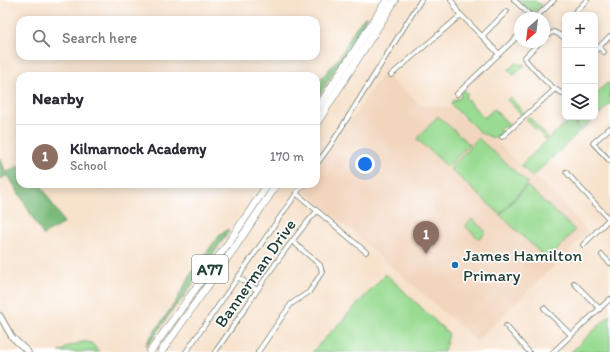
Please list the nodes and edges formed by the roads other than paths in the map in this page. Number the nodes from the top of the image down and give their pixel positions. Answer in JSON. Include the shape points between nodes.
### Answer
{"nodes":[{"id":1,"x":387,"y":0,"type":"edge"},
{"id":2,"x":395,"y":0,"type":"edge"},
{"id":3,"x":422,"y":0,"type":"edge"},
{"id":4,"x":459,"y":0,"type":"edge"},
{"id":5,"x":514,"y":0,"type":"edge"},
{"id":6,"x":554,"y":0,"type":"edge"},
{"id":7,"x":587,"y":0,"type":"edge"},
{"id":8,"x":453,"y":2,"type":"edge"},
{"id":9,"x":507,"y":11,"type":"dead end"},
{"id":10,"x":527,"y":12,"type":"edge"},
{"id":11,"x":541,"y":12,"type":"edge"},
{"id":12,"x":575,"y":12,"type":"edge"},
{"id":13,"x":461,"y":15,"type":"junction"},
{"id":14,"x":550,"y":34,"type":"edge"},
{"id":15,"x":482,"y":36,"type":"junction"},
{"id":16,"x":562,"y":36,"type":"edge"},
{"id":17,"x":610,"y":36,"type":"edge"},
{"id":18,"x":514,"y":40,"type":"edge"},
{"id":19,"x":599,"y":46,"type":"joint"},
{"id":20,"x":533,"y":48,"type":"edge"},
{"id":21,"x":604,"y":52,"type":"dead end"},
{"id":22,"x":499,"y":54,"type":"junction"},
{"id":23,"x":392,"y":75,"type":"dead end"},
{"id":24,"x":555,"y":89,"type":"junction"},
{"id":25,"x":562,"y":93,"type":"edge"},
{"id":26,"x":457,"y":94,"type":"dead end"},
{"id":27,"x":320,"y":105,"type":"edge"},
{"id":28,"x":320,"y":118,"type":"edge"},
{"id":29,"x":610,"y":128,"type":"edge"},
{"id":30,"x":502,"y":137,"type":"dead end"},
{"id":31,"x":320,"y":160,"type":"edge"},
{"id":32,"x":610,"y":161,"type":"edge"},
{"id":33,"x":566,"y":172,"type":"dead end"},
{"id":34,"x":265,"y":188,"type":"edge"},
{"id":35,"x":274,"y":188,"type":"edge"},
{"id":36,"x":299,"y":188,"type":"edge"},
{"id":37,"x":296,"y":193,"type":"junction"},
{"id":38,"x":317,"y":211,"type":"junction"},
{"id":39,"x":610,"y":219,"type":"edge"},
{"id":40,"x":292,"y":241,"type":"junction"},
{"id":41,"x":583,"y":244,"type":"dead end"},
{"id":42,"x":366,"y":252,"type":"dead end"},
{"id":43,"x":602,"y":255,"type":"dead end"},
{"id":44,"x":610,"y":263,"type":"edge"},
{"id":45,"x":238,"y":277,"type":"junction"},
{"id":46,"x":574,"y":283,"type":"dead end"},
{"id":47,"x":257,"y":290,"type":"junction"},
{"id":48,"x":610,"y":299,"type":"edge"},
{"id":49,"x":544,"y":308,"type":"dead end"},
{"id":50,"x":600,"y":309,"type":"junction"},
{"id":51,"x":0,"y":316,"type":"edge"},
{"id":52,"x":506,"y":326,"type":"dead end"},
{"id":53,"x":571,"y":335,"type":"junction"},
{"id":54,"x":28,"y":352,"type":"edge"},
{"id":55,"x":150,"y":352,"type":"edge"},
{"id":56,"x":161,"y":352,"type":"edge"},
{"id":57,"x":186,"y":352,"type":"edge"},
{"id":58,"x":215,"y":352,"type":"edge"},
{"id":59,"x":258,"y":352,"type":"edge"},
{"id":60,"x":529,"y":352,"type":"edge"},
{"id":61,"x":553,"y":352,"type":"edge"}],
"edges":[{"from":1,"to":27,"type":"highway"},
{"from":2,"to":28,"type":"highway"},
{"from":3,"to":31,"type":"street"},
{"from":4,"to":8,"type":"street"},
{"from":5,"to":10,"type":"street"},
{"from":6,"to":11,"type":"street"},
{"from":7,"to":12,"type":"street"},
{"from":8,"to":13,"type":"street","via":[[457,13]]},
{"from":9,"to":15,"type":"street"},
{"from":13,"to":15,"type":"street"},
{"from":13,"to":23,"type":"street"},
{"from":14,"to":16,"type":"street","via":[[554,32]]},
{"from":15,"to":22,"type":"street"},
{"from":17,"to":19,"type":"street"},
{"from":18,"to":22,"type":"street"},
{"from":19,"to":21,"type":"street"},
{"from":20,"to":24,"type":"street","via":[[524,58]]},
{"from":22,"to":26,"type":"street"},
{"from":24,"to":25,"type":"street"},
{"from":24,"to":30,"type":"street"},
{"from":29,"to":32,"type":"street","via":[[593,143]]},
{"from":33,"to":39,"type":"street"},
{"from":34,"to":55,"type":"highway","number":"A77"},
{"from":35,"to":56,"type":"highway","number":"A77"},
{"from":36,"to":37,"type":"street"},
{"from":37,"to":38,"type":"street"},
{"from":37,"to":45,"type":"street"},
{"from":38,"to":40,"type":"street","name":"Bannerman Drive"},
{"from":38,"to":42,"type":"street"},
{"from":39,"to":41,"type":"street"},
{"from":40,"to":47,"type":"street","name":"Bannerman Drive"},
{"from":40,"to":59,"type":"street","via":[[320,265],[322,272],[309,292],[291,304]]},
{"from":43,"to":44,"type":"street"},
{"from":45,"to":47,"type":"street"},
{"from":45,"to":57,"type":"street"},
{"from":46,"to":50,"type":"street"},
{"from":47,"to":58,"type":"street","name":"Bannerman Drive"},
{"from":48,"to":50,"type":"street"},
{"from":49,"to":53,"type":"street"},
{"from":50,"to":53,"type":"street"},
{"from":51,"to":54,"type":"street","via":[[12,337]]},
{"from":52,"to":60,"type":"street"},
{"from":53,"to":61,"type":"street"}]}
